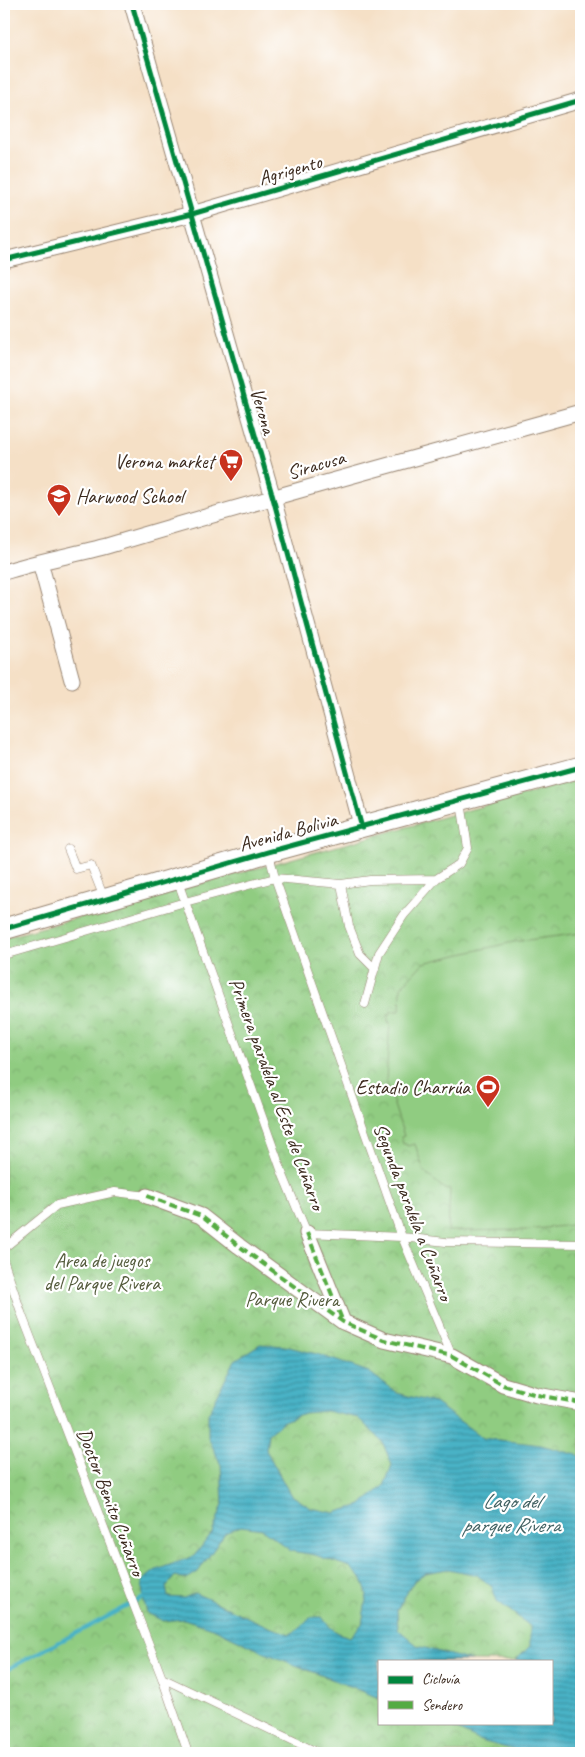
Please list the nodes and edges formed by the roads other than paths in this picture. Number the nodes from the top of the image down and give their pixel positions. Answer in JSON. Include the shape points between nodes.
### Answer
{"nodes":[{"id":1,"x":132,"y":4,"type":"edge"},
{"id":2,"x":581,"y":100,"type":"edge"},
{"id":3,"x":192,"y":214,"type":"junction"},
{"id":4,"x":4,"y":260,"type":"edge"},
{"id":5,"x":581,"y":412,"type":"edge"},
{"id":6,"x":272,"y":498,"type":"junction"},
{"id":7,"x":40,"y":562,"type":"junction"},
{"id":8,"x":4,"y":572,"type":"edge"},
{"id":9,"x":72,"y":680,"type":"dead end"},
{"id":10,"x":581,"y":767,"type":"edge"},
{"id":11,"x":460,"y":800,"type":"junction"},
{"id":12,"x":362,"y":828,"type":"junction"},
{"id":13,"x":68,"y":849,"type":"dead end"},
{"id":14,"x":268,"y":852,"type":"junction"},
{"id":15,"x":275,"y":878,"type":"junction"},
{"id":16,"x":177,"y":879,"type":"junction"},
{"id":17,"x":436,"y":879,"type":"junction"},
{"id":18,"x":341,"y":884,"type":"junction"},
{"id":19,"x":104,"y":900,"type":"junction"},
{"id":20,"x":185,"y":902,"type":"junction"},
{"id":21,"x":4,"y":929,"type":"edge"},
{"id":22,"x":4,"y":956,"type":"edge"},
{"id":23,"x":375,"y":969,"type":"junction"},
{"id":24,"x":365,"y":1004,"type":"dead end"},
{"id":25,"x":147,"y":1196,"type":"joint"},
{"id":26,"x":307,"y":1233,"type":"junction"},
{"id":27,"x":402,"y":1237,"type":"junction"},
{"id":28,"x":581,"y":1244,"type":"edge"},
{"id":29,"x":4,"y":1248,"type":"edge"},
{"id":30,"x":4,"y":1262,"type":"edge"},
{"id":31,"x":343,"y":1322,"type":"junction"},
{"id":32,"x":452,"y":1356,"type":"junction"},
{"id":33,"x":581,"y":1403,"type":"edge"},
{"id":34,"x":162,"y":1678,"type":"junction"},
{"id":35,"x":188,"y":1753,"type":"edge"},
{"id":36,"x":319,"y":1753,"type":"edge"}],
"edges":[{"from":1,"to":3,"type":"street","name":"Verona"},
{"from":2,"to":3,"type":"street","name":"Agrigento"},
{"from":3,"to":4,"type":"street","name":"Agrigento"},
{"from":3,"to":6,"type":"street","name":"Verona"},
{"from":5,"to":6,"type":"street","name":"Siracusa"},
{"from":6,"to":7,"type":"street","name":"Siracusa","via":[[75,555]]},
{"from":6,"to":12,"type":"street","name":"Verona"},
{"from":7,"to":8,"type":"street","name":"Siracusa"},
{"from":7,"to":9,"type":"street"},
{"from":10,"to":11,"type":"street","name":"Avenida Bolivia"},
{"from":11,"to":12,"type":"street","name":"Avenida Bolivia"},
{"from":11,"to":17,"type":"lane","via":[[468,848],[459,864]]},
{"from":12,"to":14,"type":"street","name":"Avenida Bolivia"},
{"from":13,"to":19,"type":"lane","via":[[76,869],[91,864]]},
{"from":14,"to":15,"type":"lane","name":"Segunda paralela a Cuñarro"},
{"from":14,"to":16,"type":"street","name":"Avenida Bolivia"},
{"from":15,"to":18,"type":"lane"},
{"from":15,"to":20,"type":"lane"},
{"from":15,"to":27,"type":"lane","name":"Segunda paralela a Cuñarro"},
{"from":16,"to":19,"type":"street","name":"Avenida Bolivia"},
{"from":16,"to":20,"type":"lane","name":"Primera paralela al Este de Cuñarro"},
{"from":17,"to":18,"type":"lane"},
{"from":17,"to":23,"type":"lane","via":[[404,915],[379,953]]},
{"from":18,"to":23,"type":"lane","via":[[360,954]]},
{"from":19,"to":21,"type":"street","name":"Avenida Bolivia"},
{"from":20,"to":22,"type":"lane"},
{"from":20,"to":26,"type":"lane","name":"Primera paralela al Este de Cuñarro"},
{"from":23,"to":24,"type":"lane"},
{"from":25,"to":29,"type":"lane","via":[[115,1192],[56,1206]]},
{"from":25,"to":31,"type":"street","via":[[201,1216]]},
{"from":26,"to":27,"type":"lane"},
{"from":26,"to":31,"type":"street","name":"Primera paralela al Este de Cuñarro"},
{"from":27,"to":28,"type":"lane","via":[[446,1242]]},
{"from":27,"to":32,"type":"lane","name":"Segunda paralela a Cuñarro"},
{"from":30,"to":34,"type":"lane","name":"Doctor Benito Cuñarro"},
{"from":31,"to":32,"type":"street","via":[[384,1340]]},
{"from":32,"to":33,"type":"street","via":[[503,1385]]},
{"from":34,"to":35,"type":"lane","name":"Doctor Benito Cuñarro"},
{"from":34,"to":36,"type":"lane"}]}
